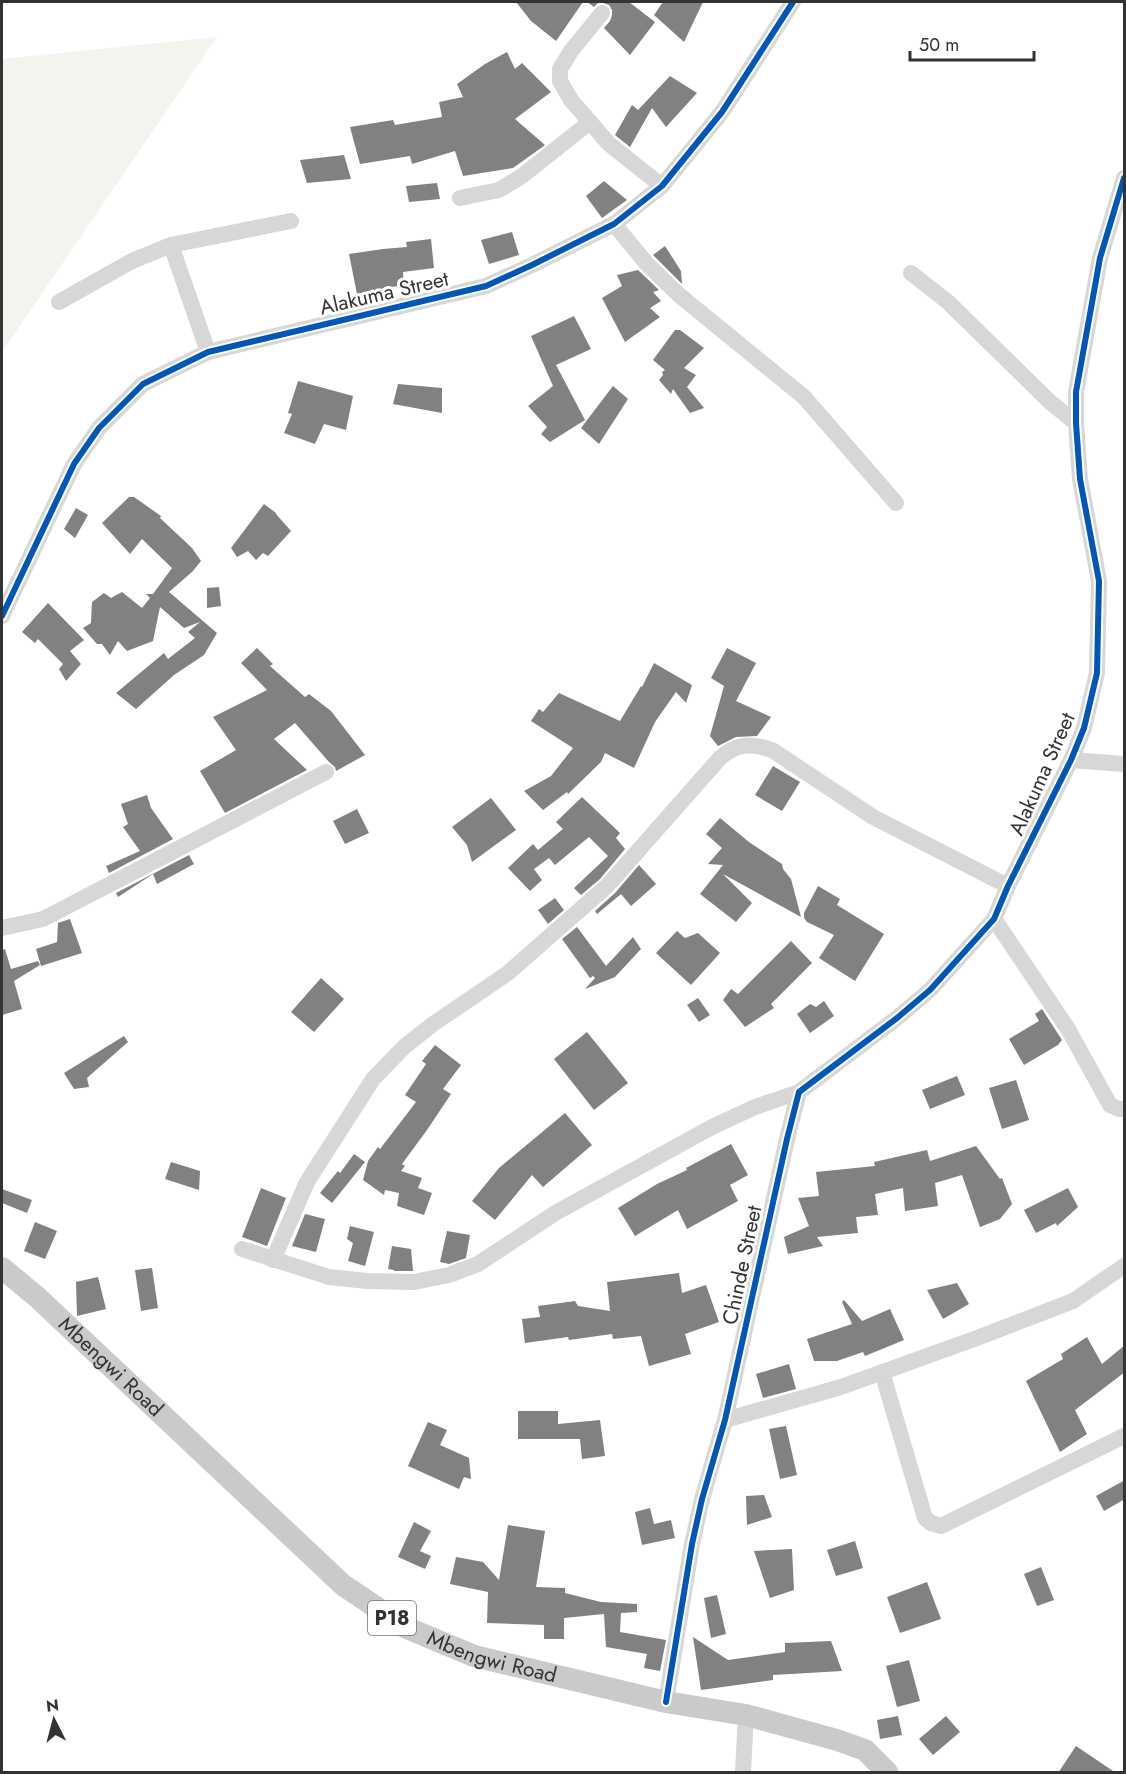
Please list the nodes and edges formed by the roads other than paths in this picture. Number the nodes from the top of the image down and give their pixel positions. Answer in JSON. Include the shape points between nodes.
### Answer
{"nodes":[{"id":1,"x":793,"y":2,"type":"edge"},
{"id":2,"x":602,"y":13,"type":"dead end"},
{"id":3,"x":590,"y":122,"type":"junction"},
{"id":4,"x":1125,"y":178,"type":"edge"},
{"id":5,"x":662,"y":186,"type":"junction"},
{"id":6,"x":460,"y":198,"type":"dead end"},
{"id":7,"x":291,"y":222,"type":"dead end"},
{"id":8,"x":614,"y":224,"type":"junction"},
{"id":9,"x":171,"y":245,"type":"junction"},
{"id":10,"x":911,"y":273,"type":"dead end"},
{"id":11,"x":59,"y":302,"type":"dead end"},
{"id":12,"x":208,"y":352,"type":"junction"},
{"id":13,"x":1076,"y":423,"type":"junction"},
{"id":14,"x":896,"y":503,"type":"dead end"},
{"id":15,"x":2,"y":616,"type":"edge"},
{"id":16,"x":1071,"y":760,"type":"junction"},
{"id":17,"x":1125,"y":764,"type":"edge"},
{"id":18,"x":326,"y":772,"type":"dead end"},
{"id":19,"x":1008,"y":886,"type":"junction"},
{"id":20,"x":994,"y":918,"type":"junction"},
{"id":21,"x":2,"y":928,"type":"edge"},
{"id":22,"x":799,"y":1092,"type":"junction"},
{"id":23,"x":1125,"y":1109,"type":"edge"},
{"id":24,"x":242,"y":1249,"type":"dead end"},
{"id":25,"x":273,"y":1260,"type":"junction"},
{"id":26,"x":1125,"y":1266,"type":"edge"},
{"id":27,"x":2,"y":1268,"type":"edge"},
{"id":28,"x":882,"y":1372,"type":"junction"},
{"id":29,"x":725,"y":1420,"type":"junction"},
{"id":30,"x":1125,"y":1436,"type":"edge"},
{"id":31,"x":666,"y":1702,"type":"junction"},
{"id":32,"x":746,"y":1715,"type":"junction"},
{"id":33,"x":743,"y":1773,"type":"edge"},
{"id":34,"x":887,"y":1773,"type":"edge"}],
"edges":[{"from":1,"to":5,"type":"street","name":"Alakuma Street","via":[[722,112]]},
{"from":2,"to":3,"type":"street","via":[[560,69],[560,81]]},
{"from":3,"to":5,"type":"street","via":[[609,144]]},
{"from":3,"to":6,"type":"street","via":[[499,190]]},
{"from":4,"to":13,"type":"street","name":"Alakuma Street","via":[[1100,258],[1076,393]]},
{"from":5,"to":8,"type":"street","name":"Alakuma Street"},
{"from":7,"to":9,"type":"street"},
{"from":8,"to":12,"type":"street","name":"Alakuma Street","via":[[486,286]]},
{"from":8,"to":14,"type":"street","via":[[679,295],[804,397]]},
{"from":9,"to":11,"type":"street","via":[[132,261]]},
{"from":9,"to":12,"type":"street"},
{"from":10,"to":13,"type":"street","via":[[948,302]]},
{"from":12,"to":15,"type":"street","name":"Alakuma Street","via":[[143,384],[99,428],[74,464]]},
{"from":13,"to":16,"type":"street","name":"Alakuma Street","via":[[1080,479],[1099,581],[1097,673],[1084,728]]},
{"from":16,"to":17,"type":"street"},
{"from":16,"to":19,"type":"street","name":"Alakuma Street"},
{"from":18,"to":21,"type":"street","via":[[43,919]]},
{"from":19,"to":20,"type":"street","name":"Alakuma Street"},
{"from":19,"to":25,"type":"street","via":[[873,817],[772,750],[758,745],[729,749],[607,886],[508,973],[404,1047],[373,1079],[307,1182]]},
{"from":20,"to":22,"type":"street","via":[[930,990]]},
{"from":20,"to":23,"type":"street","via":[[1068,1029],[1110,1105]]},
{"from":22,"to":25,"type":"street","via":[[712,1127],[556,1212],[478,1264],[449,1275],[414,1282],[367,1281],[329,1277]]},
{"from":22,"to":29,"type":"street","name":"Chinde Street"},
{"from":24,"to":25,"type":"street"},
{"from":26,"to":28,"type":"street","via":[[1073,1301]]},
{"from":27,"to":31,"type":"main road","name":"Mbengwi Road","number":"P18","via":[[343,1585],[407,1628],[474,1656]]},
{"from":28,"to":29,"type":"street"},
{"from":28,"to":30,"type":"street","via":[[925,1518],[941,1526]]},
{"from":29,"to":31,"type":"street","name":"Chinde Street","via":[[692,1544]]},
{"from":31,"to":32,"type":"main road","name":"Mbengwi Road","number":"P18"},
{"from":32,"to":33,"type":"street"},
{"from":32,"to":34,"type":"main road","name":"Mbengwi Road","number":"P18","via":[[865,1750]]}]}
